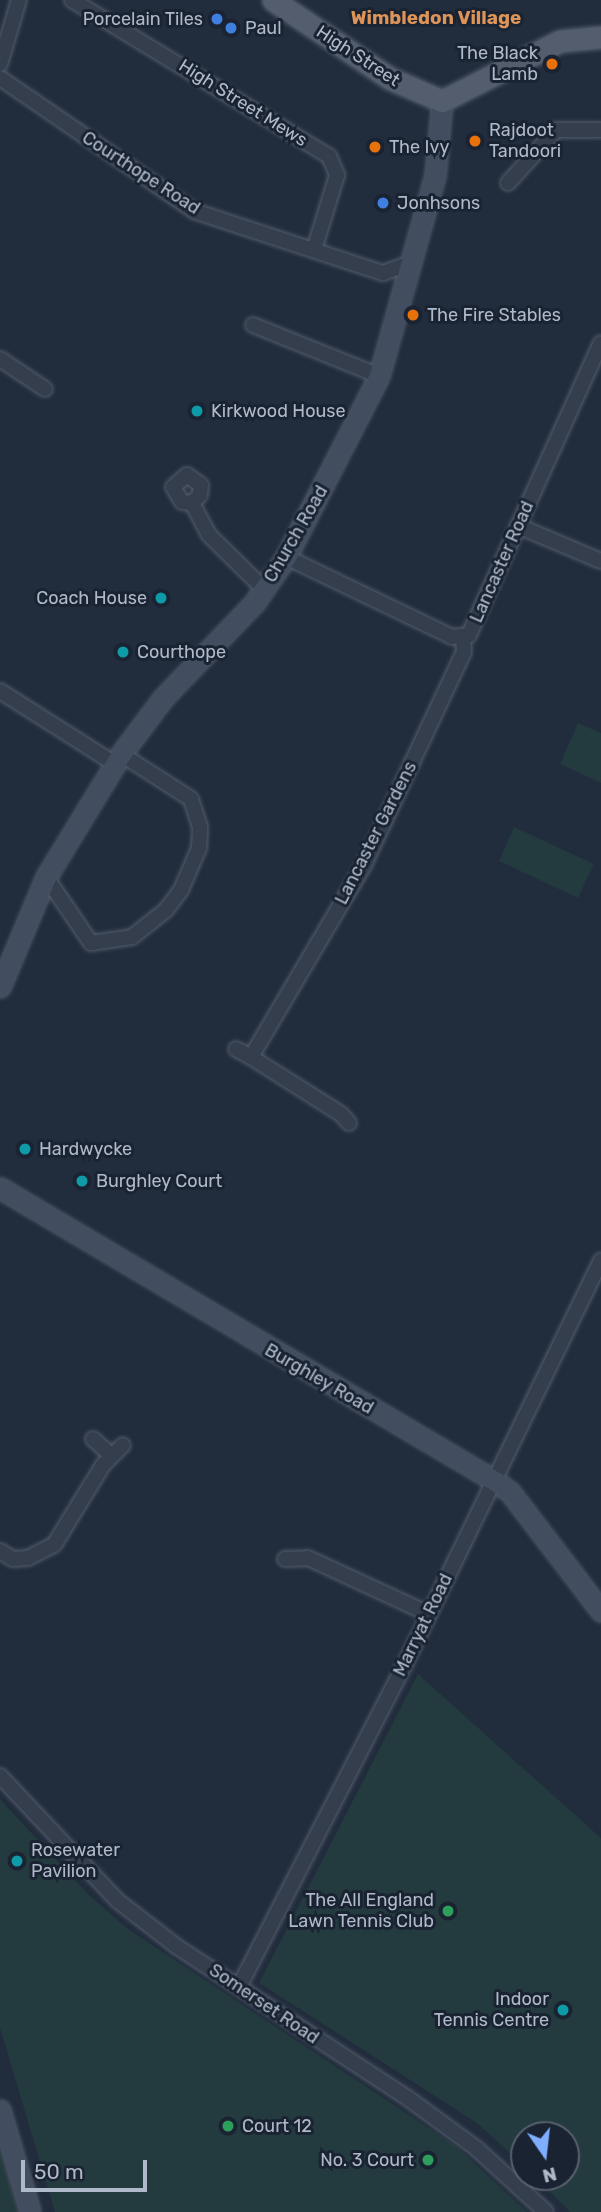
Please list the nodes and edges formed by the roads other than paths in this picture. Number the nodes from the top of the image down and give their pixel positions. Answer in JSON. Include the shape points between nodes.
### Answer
{"nodes":[{"id":1,"x":19,"y":0,"type":"edge"},
{"id":2,"x":72,"y":0,"type":"edge"},
{"id":3,"x":273,"y":0,"type":"edge"},
{"id":4,"x":601,"y":37,"type":"edge"},
{"id":5,"x":0,"y":64,"type":"edge"},
{"id":6,"x":0,"y":78,"type":"edge"},
{"id":7,"x":442,"y":101,"type":"junction"},
{"id":8,"x":601,"y":130,"type":"edge"},
{"id":9,"x":508,"y":183,"type":"dead end"},
{"id":10,"x":314,"y":250,"type":"junction"},
{"id":11,"x":414,"y":262,"type":"junction"},
{"id":12,"x":253,"y":325,"type":"dead end"},
{"id":13,"x":601,"y":342,"type":"edge"},
{"id":14,"x":0,"y":359,"type":"edge"},
{"id":15,"x":379,"y":376,"type":"junction"},
{"id":16,"x":45,"y":388,"type":"dead end"},
{"id":17,"x":192,"y":503,"type":"dead end"},
{"id":18,"x":518,"y":526,"type":"junction"},
{"id":19,"x":286,"y":557,"type":"junction"},
{"id":20,"x":601,"y":561,"type":"edge"},
{"id":21,"x":264,"y":589,"type":"junction"},
{"id":22,"x":463,"y":638,"type":"junction"},
{"id":23,"x":0,"y":691,"type":"edge"},
{"id":24,"x":118,"y":759,"type":"junction"},
{"id":25,"x":46,"y":877,"type":"junction"},
{"id":26,"x":0,"y":987,"type":"edge"},
{"id":27,"x":236,"y":1049,"type":"dead end"},
{"id":28,"x":251,"y":1058,"type":"junction"},
{"id":29,"x":349,"y":1123,"type":"dead end"},
{"id":30,"x":0,"y":1188,"type":"edge"},
{"id":31,"x":601,"y":1261,"type":"edge"},
{"id":32,"x":93,"y":1439,"type":"dead end"},
{"id":33,"x":123,"y":1445,"type":"dead end"},
{"id":34,"x":111,"y":1454,"type":"junction"},
{"id":35,"x":495,"y":1481,"type":"junction"},
{"id":36,"x":0,"y":1551,"type":"edge"},
{"id":37,"x":285,"y":1559,"type":"dead end"},
{"id":38,"x":601,"y":1611,"type":"edge"},
{"id":39,"x":429,"y":1614,"type":"junction"},
{"id":40,"x":0,"y":1776,"type":"edge"},
{"id":41,"x":239,"y":1987,"type":"junction"},
{"id":42,"x":0,"y":2110,"type":"edge"},
{"id":43,"x":30,"y":2212,"type":"edge"},
{"id":44,"x":546,"y":2212,"type":"edge"}],
"edges":[{"from":1,"to":5,"type":"street"},
{"from":2,"to":10,"type":"street","name":"High Street Mews","via":[[329,156],[337,176]]},
{"from":3,"to":7,"type":"main road","name":"High Street","via":[[389,78]]},
{"from":4,"to":7,"type":"main road","via":[[560,41]]},
{"from":6,"to":10,"type":"street","name":"Courthope Road","via":[[194,211]]},
{"from":7,"to":11,"type":"street","name":"Church Road","via":[[440,149]]},
{"from":8,"to":9,"type":"street","via":[[556,130]]},
{"from":10,"to":11,"type":"street","name":"Courthope Road","via":[[383,273]]},
{"from":11,"to":15,"type":"street","name":"Church Road"},
{"from":12,"to":15,"type":"street"},
{"from":13,"to":18,"type":"street","name":"Lancaster Road"},
{"from":14,"to":16,"type":"street"},
{"from":15,"to":19,"type":"street","name":"Church Road"},
{"from":17,"to":21,"type":"street","via":[[220,550]]},
{"from":18,"to":20,"type":"street"},
{"from":18,"to":22,"type":"street","name":"Lancaster Road","via":[[473,629]]},
{"from":19,"to":21,"type":"street","name":"Church Road"},
{"from":19,"to":22,"type":"street","name":"Lancaster Road"},
{"from":21,"to":24,"type":"street","name":"Church Road","via":[[163,698]]},
{"from":22,"to":28,"type":"street","name":"Lancaster Gardens","via":[[464,652],[364,865]]},
{"from":23,"to":24,"type":"street"},
{"from":24,"to":25,"type":"street","name":"Church Road"},
{"from":24,"to":25,"type":"street","via":[[191,799],[200,827],[199,848],[181,890],[166,910],[132,937],[91,943]]},
{"from":25,"to":26,"type":"street","name":"Church Road"},
{"from":27,"to":28,"type":"street"},
{"from":28,"to":29,"type":"street"},
{"from":30,"to":35,"type":"street","name":"Burghley Road"},
{"from":31,"to":35,"type":"street","name":"Marryat Road"},
{"from":32,"to":34,"type":"street"},
{"from":33,"to":34,"type":"street"},
{"from":34,"to":36,"type":"street","via":[[54,1545],[28,1558],[13,1559]]},
{"from":35,"to":38,"type":"street","name":"Burghley Road","via":[[510,1492]]},
{"from":35,"to":39,"type":"street","name":"Marryat Road"},
{"from":37,"to":39,"type":"street","via":[[308,1558]]},
{"from":39,"to":41,"type":"street","name":"Marryat Road"},
{"from":40,"to":41,"type":"street","name":"Somerset Road","via":[[118,1901]]},
{"from":41,"to":44,"type":"street","name":"Somerset Road","via":[[466,2140]]},
{"from":42,"to":43,"type":"street"}]}
